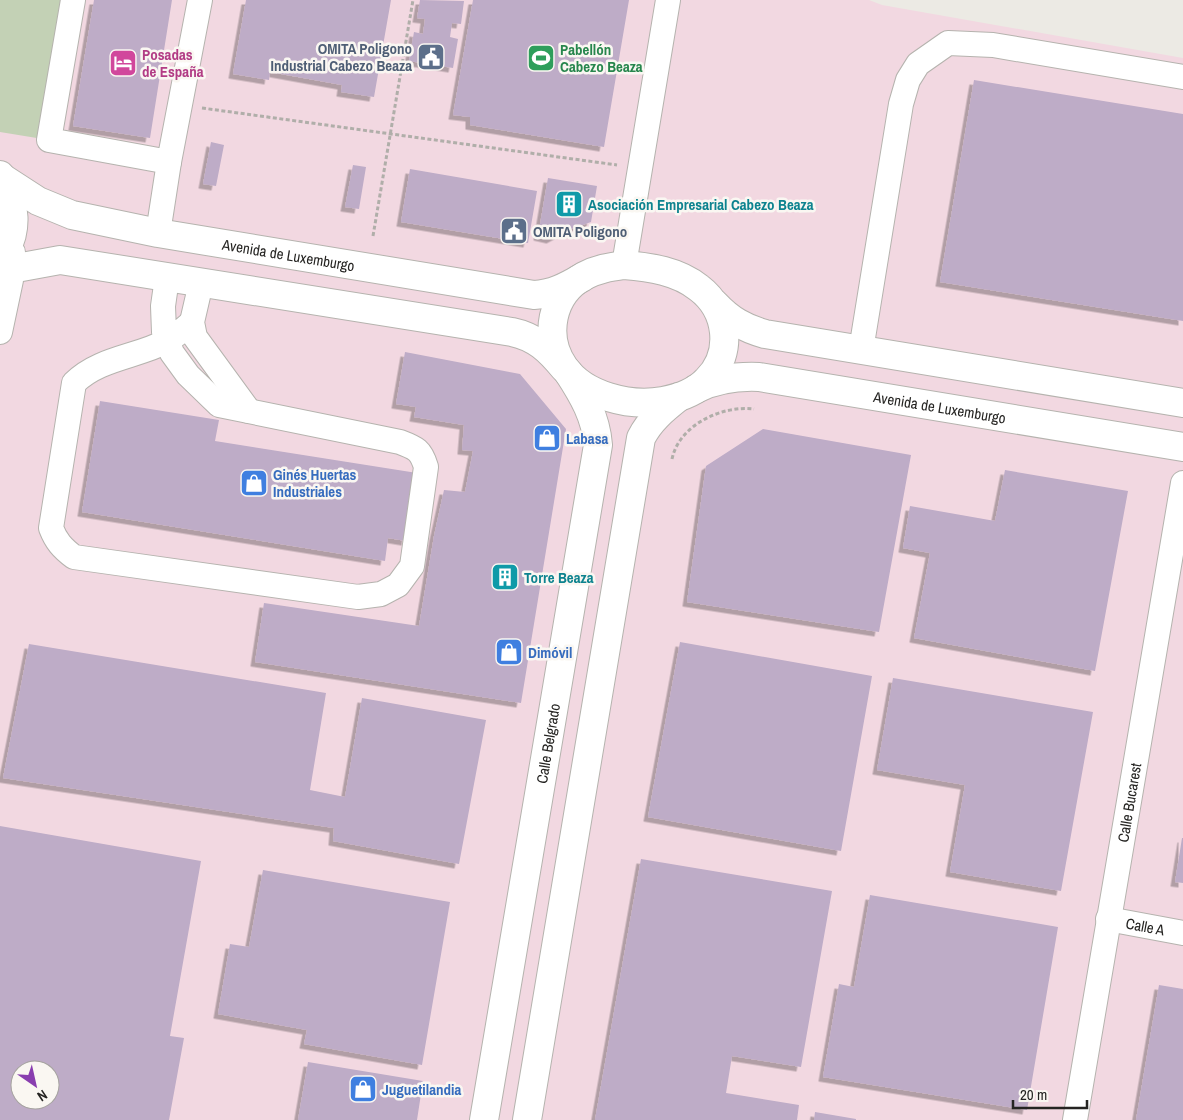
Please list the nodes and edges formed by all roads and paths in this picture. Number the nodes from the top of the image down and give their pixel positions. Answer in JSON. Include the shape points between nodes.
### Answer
{"nodes":[{"id":1,"x":73,"y":0,"type":"edge"},
{"id":2,"x":200,"y":0,"type":"edge"},
{"id":3,"x":413,"y":0,"type":"edge"},
{"id":4,"x":668,"y":0,"type":"edge"},
{"id":5,"x":1183,"y":77,"type":"edge"},
{"id":6,"x":180,"y":105,"type":"junction"},
{"id":7,"x":390,"y":134,"type":"junction"},
{"id":8,"x":170,"y":162,"type":"junction"},
{"id":9,"x":640,"y":169,"type":"junction"},
{"id":10,"x":1,"y":176,"type":"edge"},
{"id":11,"x":158,"y":233,"type":"junction"},
{"id":12,"x":373,"y":236,"type":"dead end"},
{"id":13,"x":624,"y":265,"type":"junction"},
{"id":14,"x":4,"y":266,"type":"edge"},
{"id":15,"x":583,"y":277,"type":"junction"},
{"id":16,"x":168,"y":278,"type":"junction"},
{"id":17,"x":201,"y":283,"type":"junction"},
{"id":18,"x":713,"y":301,"type":"junction"},
{"id":19,"x":192,"y":322,"type":"junction"},
{"id":20,"x":0,"y":332,"type":"edge"},
{"id":21,"x":168,"y":341,"type":"junction"},
{"id":22,"x":861,"y":350,"type":"junction"},
{"id":23,"x":566,"y":370,"type":"junction"},
{"id":24,"x":688,"y":393,"type":"junction"},
{"id":25,"x":1183,"y":403,"type":"edge"},
{"id":26,"x":754,"y":409,"type":"dead end"},
{"id":27,"x":249,"y":411,"type":"junction"},
{"id":28,"x":1183,"y":446,"type":"edge"},
{"id":29,"x":672,"y":459,"type":"dead end"},
{"id":30,"x":1183,"y":483,"type":"edge"},
{"id":31,"x":1108,"y":919,"type":"junction"},
{"id":32,"x":1183,"y":933,"type":"edge"},
{"id":33,"x":484,"y":1120,"type":"edge"},
{"id":34,"x":527,"y":1120,"type":"edge"},
{"id":35,"x":1075,"y":1120,"type":"edge"}],
"edges":[{"from":1,"to":8,"type":"street","via":[[49,140]]},
{"from":2,"to":6,"type":"street"},
{"from":3,"to":7,"type":"path"},
{"from":4,"to":9,"type":"street"},
{"from":5,"to":22,"type":"street","via":[[993,44],[948,42],[918,64],[908,80],[902,104]]},
{"from":6,"to":7,"type":"path"},
{"from":6,"to":8,"type":"street"},
{"from":7,"to":9,"type":"path"},
{"from":7,"to":12,"type":"path"},
{"from":8,"to":11,"type":"street"},
{"from":9,"to":13,"type":"street"},
{"from":10,"to":11,"type":"main road","name":"Avenida de Luxemburgo","via":[[27,195],[57,210]]},
{"from":10,"to":14,"type":"main road","name":"Avenida de Luxemburgo","via":[[14,216],[13,234]]},
{"from":11,"to":15,"type":"main road","name":"Avenida de Luxemburgo","via":[[526,294],[556,292]]},
{"from":13,"to":15,"type":"main road","via":[[603,268]]},
{"from":13,"to":18,"type":"main road","via":[[642,266],[678,276]]},
{"from":14,"to":16,"type":"main road","via":[[60,260]]},
{"from":14,"to":20,"type":"street","via":[[11,280]]},
{"from":15,"to":23,"type":"main road","via":[[568,288],[557,303],[553,320],[551,339]]},
{"from":16,"to":17,"type":"main road"},
{"from":16,"to":21,"type":"street","via":[[163,306],[164,332]]},
{"from":17,"to":19,"type":"street"},
{"from":17,"to":23,"type":"main road","via":[[519,334],[540,342]]},
{"from":18,"to":22,"type":"main road","via":[[749,330]]},
{"from":18,"to":24,"type":"main road","via":[[722,317],[724,348],[718,365],[707,380]]},
{"from":19,"to":21,"type":"street"},
{"from":19,"to":27,"type":"street","via":[[195,337]]},
{"from":21,"to":27,"type":"street","via":[[172,353],[188,374],[220,405]]},
{"from":21,"to":27,"type":"street","via":[[99,366],[74,382],[50,528],[62,548],[74,556],[358,597],[381,594],[398,585],[412,566],[426,467],[423,456],[415,447],[400,442]]},
{"from":22,"to":25,"type":"main road"},
{"from":23,"to":24,"type":"main road","via":[[591,390],[628,401],[663,401]]},
{"from":23,"to":33,"type":"main road","name":"Calle Belgrado","via":[[593,416],[598,445]]},
{"from":24,"to":28,"type":"main road","name":"Avenida de Luxemburgo","via":[[731,377],[759,377]]},
{"from":24,"to":34,"type":"main road","via":[[665,408],[647,426],[641,438]]},
{"from":26,"to":29,"type":"path","via":[[727,410],[700,423],[678,443]]},
{"from":30,"to":31,"type":"street","name":"Calle Bucarest"},
{"from":31,"to":32,"type":"street","name":"Calle A"},
{"from":31,"to":35,"type":"street","name":"Calle Bucarest"}]}
